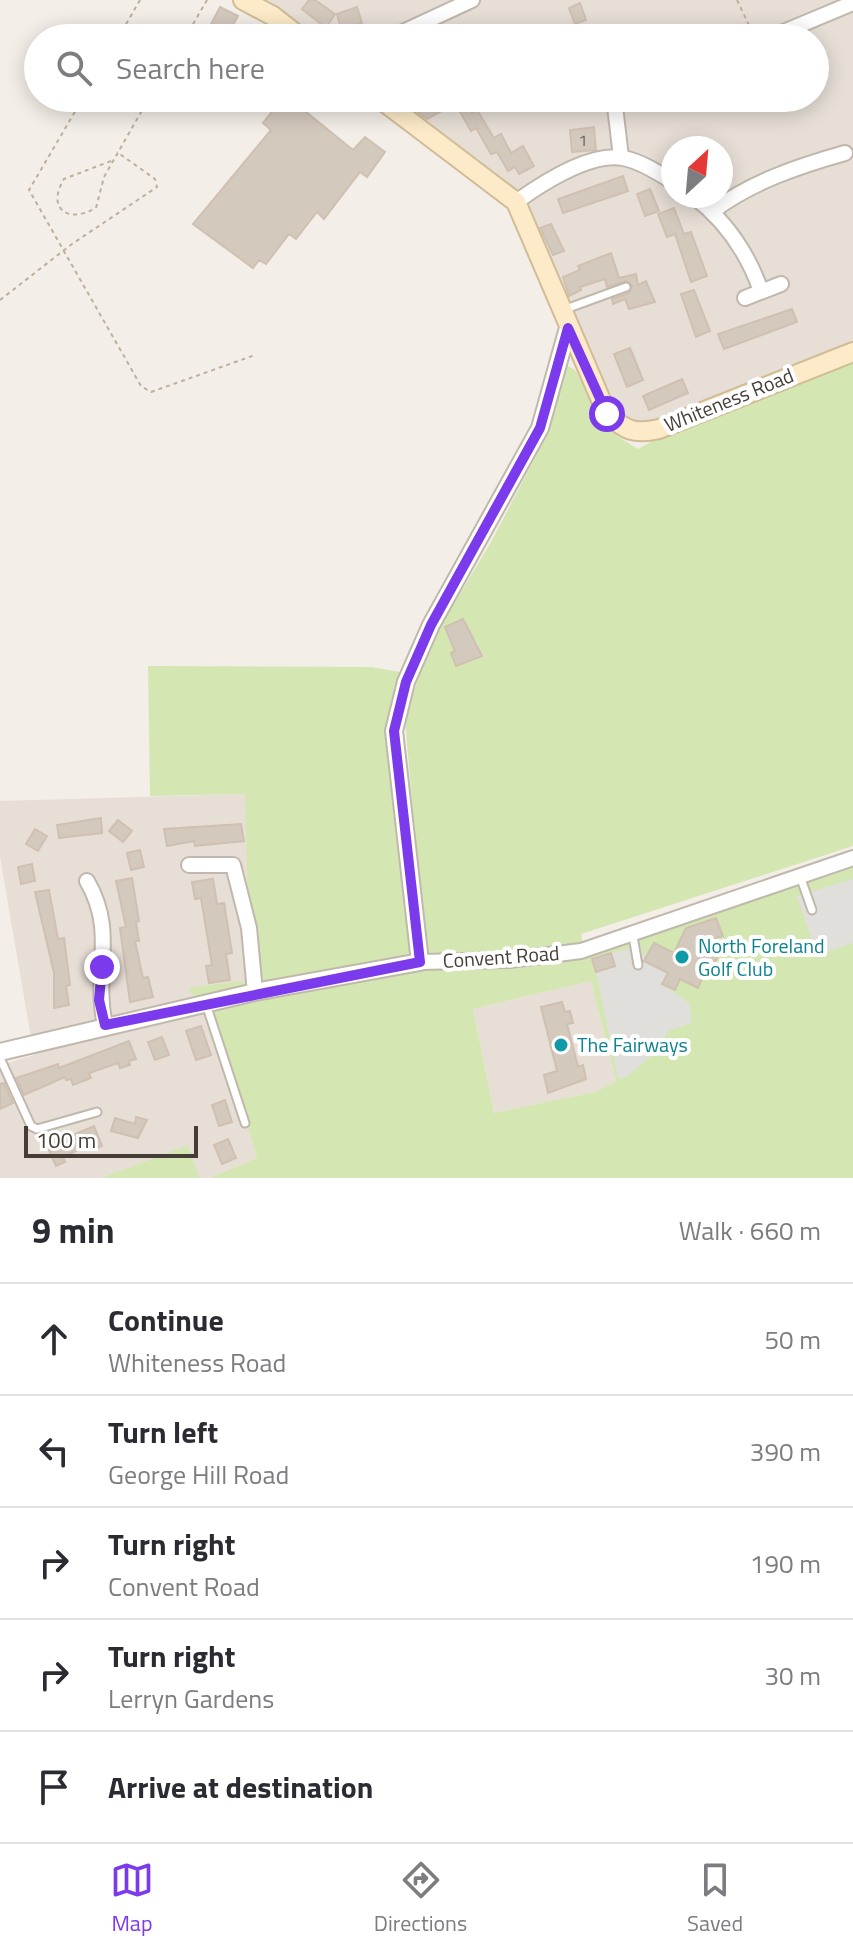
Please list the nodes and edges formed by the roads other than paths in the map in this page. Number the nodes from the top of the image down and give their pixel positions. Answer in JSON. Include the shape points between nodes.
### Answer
{"nodes":[{"id":1,"x":243,"y":0,"type":"edge"},
{"id":2,"x":472,"y":0,"type":"edge"},
{"id":3,"x":853,"y":3,"type":"edge"},
{"id":4,"x":283,"y":24,"type":"edge"},
{"id":5,"x":420,"y":24,"type":"edge"},
{"id":6,"x":803,"y":24,"type":"edge"},
{"id":7,"x":397,"y":112,"type":"edge"},
{"id":8,"x":616,"y":112,"type":"edge"},
{"id":9,"x":621,"y":157,"type":"junction"},
{"id":10,"x":839,"y":159,"type":"dead end"},
{"id":11,"x":661,"y":176,"type":"edge"},
{"id":12,"x":516,"y":202,"type":"junction"},
{"id":13,"x":709,"y":208,"type":"edge"},
{"id":14,"x":713,"y":211,"type":"junction"},
{"id":15,"x":781,"y":284,"type":"dead end"},
{"id":16,"x":626,"y":287,"type":"dead end"},
{"id":17,"x":761,"y":291,"type":"junction"},
{"id":18,"x":745,"y":298,"type":"dead end"},
{"id":19,"x":564,"y":320,"type":"junction"},
{"id":20,"x":853,"y":352,"type":"edge"},
{"id":21,"x":853,"y":858,"type":"edge"},
{"id":22,"x":189,"y":865,"type":"dead end"},
{"id":23,"x":800,"y":876,"type":"junction"},
{"id":24,"x":87,"y":881,"type":"dead end"},
{"id":25,"x":812,"y":910,"type":"dead end"},
{"id":26,"x":633,"y":936,"type":"junction"},
{"id":27,"x":420,"y":962,"type":"junction"},
{"id":28,"x":638,"y":965,"type":"dead end"},
{"id":29,"x":255,"y":992,"type":"junction"},
{"id":30,"x":206,"y":1004,"type":"junction"},
{"id":31,"x":105,"y":1025,"type":"junction"},
{"id":32,"x":0,"y":1055,"type":"edge"},
{"id":33,"x":97,"y":1112,"type":"dead end"},
{"id":34,"x":245,"y":1123,"type":"dead end"}],
"edges":[{"from":1,"to":4,"type":"main road"},
{"from":2,"to":5,"type":"street"},
{"from":3,"to":6,"type":"street"},
{"from":7,"to":12,"type":"main road"},
{"from":8,"to":9,"type":"street"},
{"from":9,"to":11,"type":"street"},
{"from":9,"to":12,"type":"street","via":[[578,166]]},
{"from":10,"to":14,"type":"street","via":[[802,165]]},
{"from":12,"to":19,"type":"main road"},
{"from":13,"to":14,"type":"street"},
{"from":14,"to":17,"type":"street","via":[[740,247]]},
{"from":15,"to":17,"type":"street"},
{"from":16,"to":19,"type":"lane"},
{"from":17,"to":18,"type":"street"},
{"from":19,"to":20,"type":"main road","name":"Whiteness Road","via":[[607,414],[637,433]]},
{"from":19,"to":27,"type":"street","via":[[540,428],[431,625],[406,682],[394,731]]},
{"from":21,"to":23,"type":"street","name":"Convent Road"},
{"from":22,"to":29,"type":"street","via":[[233,865],[249,928]]},
{"from":23,"to":25,"type":"lane"},
{"from":23,"to":26,"type":"street","name":"Convent Road"},
{"from":24,"to":31,"type":"street","via":[[99,901],[104,926],[99,1000]]},
{"from":26,"to":27,"type":"street","name":"Convent Road","via":[[581,951],[509,960]]},
{"from":26,"to":28,"type":"lane"},
{"from":27,"to":29,"type":"street","name":"Convent Road"},
{"from":29,"to":30,"type":"street","name":"Convent Road"},
{"from":30,"to":31,"type":"street","name":"Convent Road"},
{"from":30,"to":34,"type":"lane"},
{"from":31,"to":32,"type":"street","name":"Convent Road"},
{"from":32,"to":33,"type":"lane","via":[[31,1126],[37,1129]]}]}
